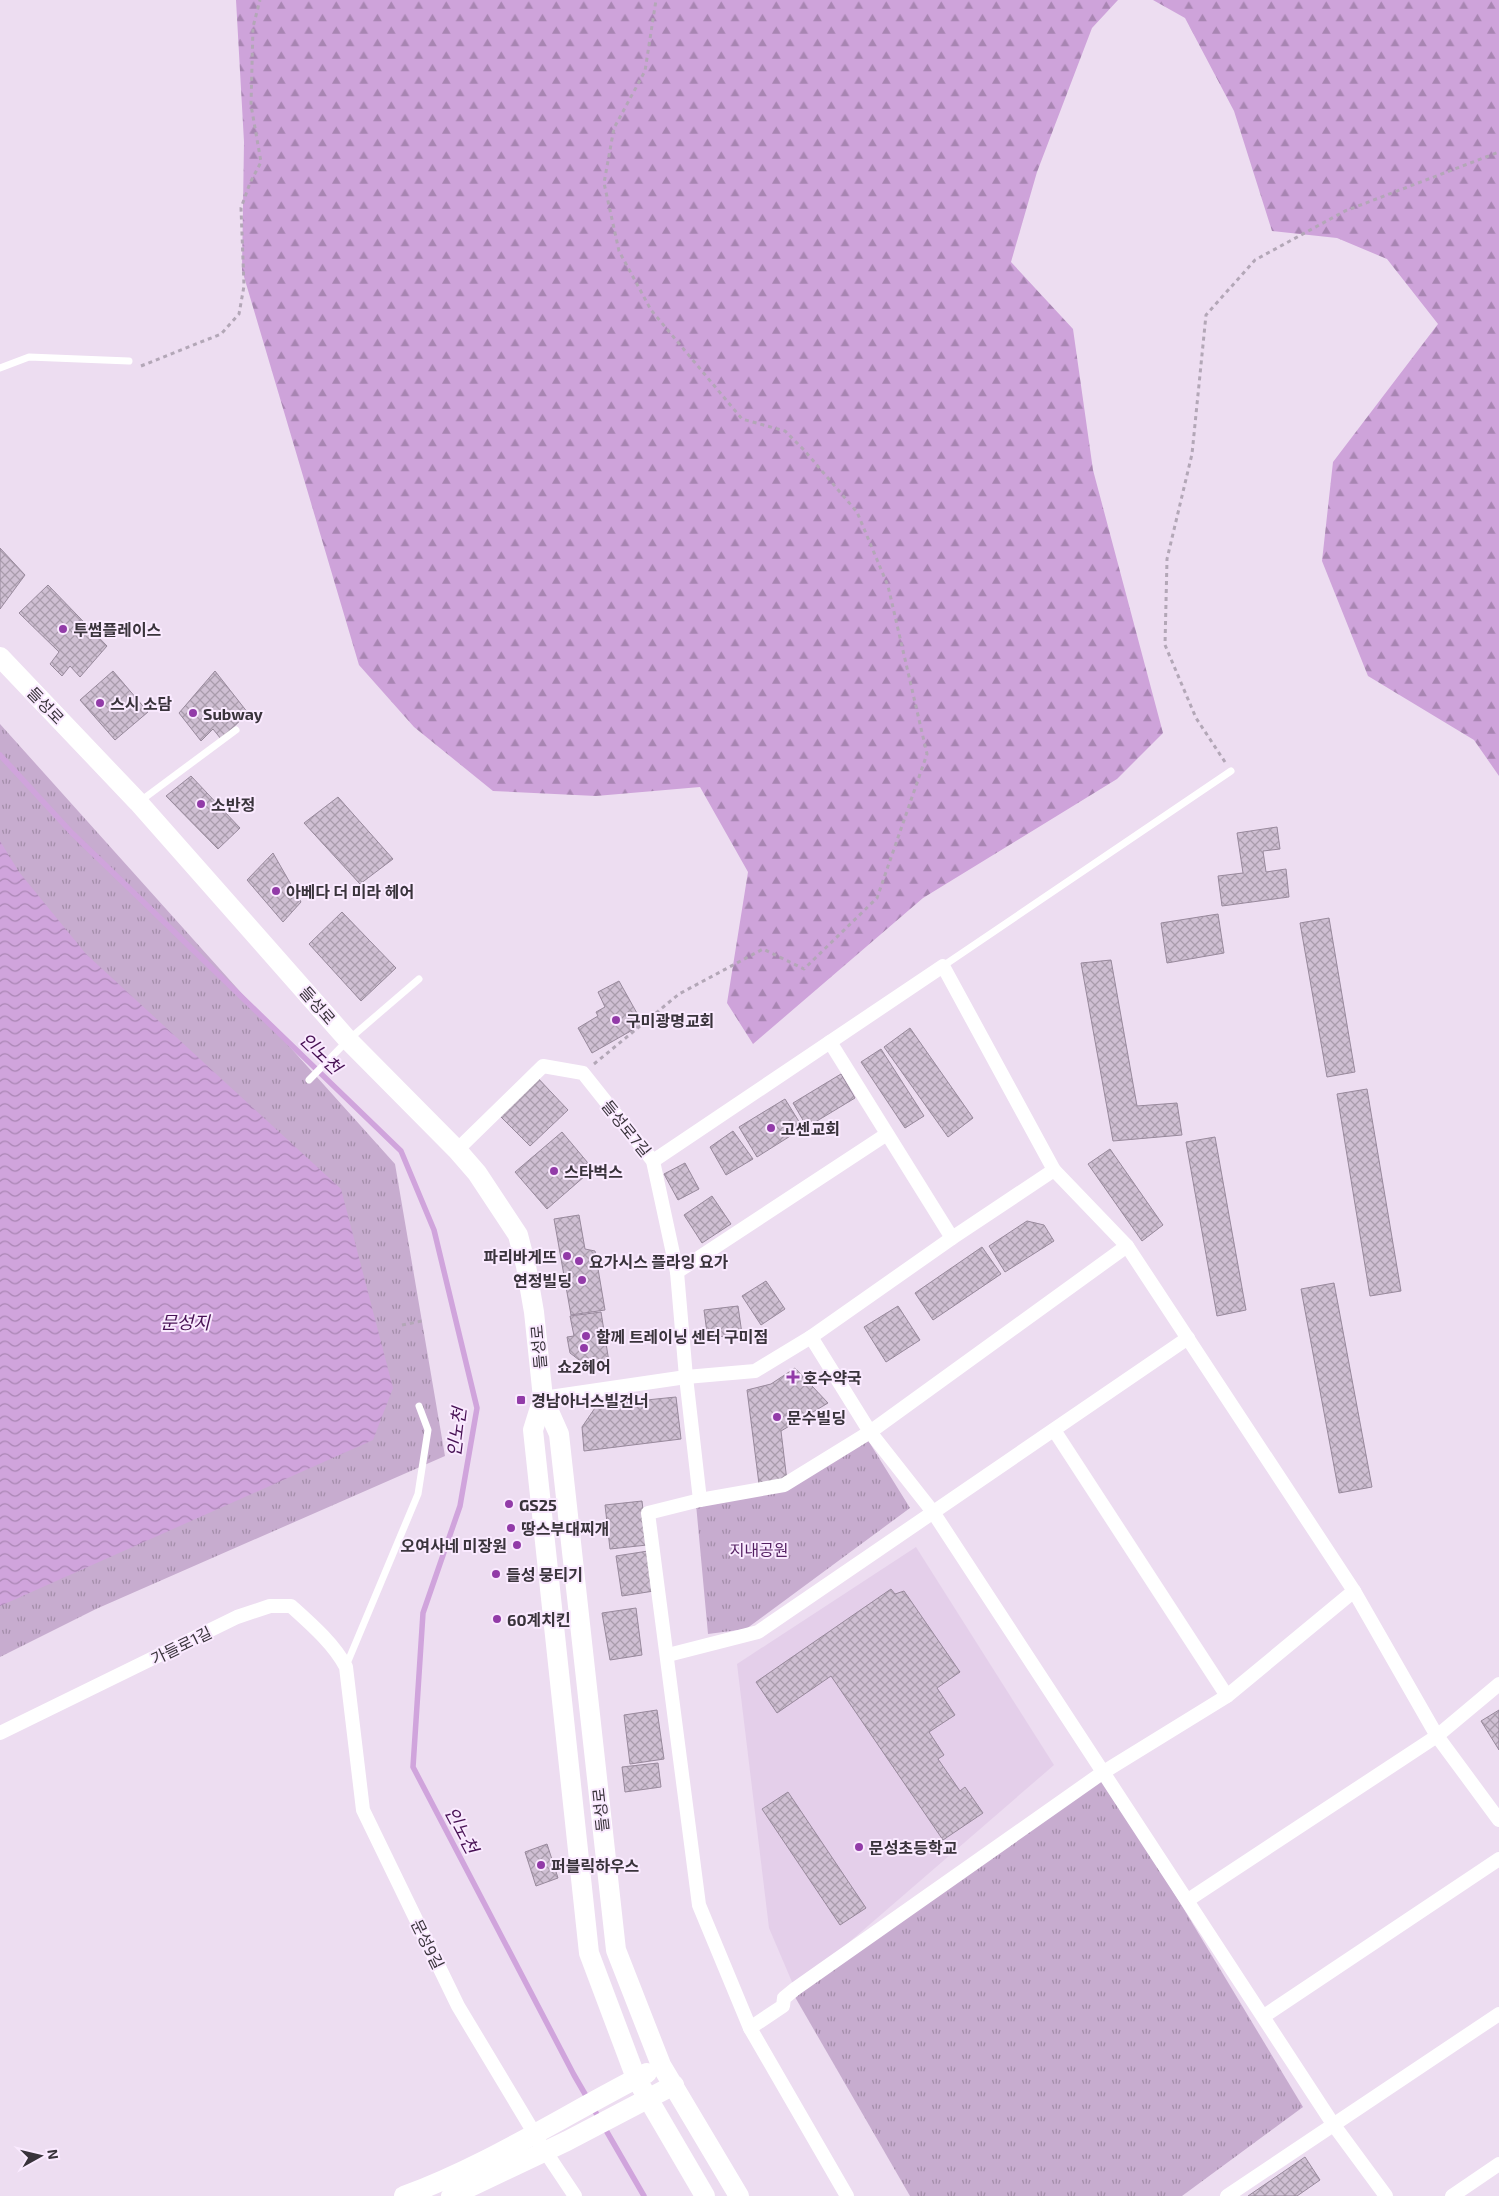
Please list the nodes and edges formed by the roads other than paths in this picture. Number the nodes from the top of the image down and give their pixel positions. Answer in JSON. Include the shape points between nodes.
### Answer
{"nodes":[{"id":1,"x":129,"y":360,"type":"road end"},
{"id":2,"x":0,"y":368,"type":"edge"},
{"id":3,"x":0,"y":657,"type":"edge"},
{"id":4,"x":236,"y":730,"type":"dead end"},
{"id":5,"x":1231,"y":771,"type":"road end"},
{"id":6,"x":138,"y":802,"type":"junction"},
{"id":7,"x":943,"y":966,"type":"junction"},
{"id":8,"x":419,"y":979,"type":"dead end"},
{"id":9,"x":348,"y":1040,"type":"junction"},
{"id":10,"x":830,"y":1042,"type":"junction"},
{"id":11,"x":309,"y":1080,"type":"dead end"},
{"id":12,"x":888,"y":1134,"type":"junction"},
{"id":13,"x":457,"y":1150,"type":"junction"},
{"id":14,"x":653,"y":1161,"type":"junction"},
{"id":15,"x":1054,"y":1170,"type":"junction"},
{"id":16,"x":952,"y":1238,"type":"junction"},
{"id":17,"x":1127,"y":1246,"type":"junction"},
{"id":18,"x":677,"y":1272,"type":"junction"},
{"id":19,"x":811,"y":1337,"type":"junction"},
{"id":20,"x":1188,"y":1338,"type":"junction"},
{"id":21,"x":686,"y":1377,"type":"junction"},
{"id":22,"x":543,"y":1398,"type":"junction"},
{"id":23,"x":420,"y":1406,"type":"dead end"},
{"id":24,"x":1054,"y":1430,"type":"junction"},
{"id":25,"x":870,"y":1432,"type":"junction"},
{"id":26,"x":700,"y":1500,"type":"junction"},
{"id":27,"x":934,"y":1512,"type":"junction"},
{"id":28,"x":1354,"y":1592,"type":"junction"},
{"id":29,"x":668,"y":1655,"type":"junction"},
{"id":30,"x":346,"y":1667,"type":"junction"},
{"id":31,"x":1499,"y":1684,"type":"edge"},
{"id":32,"x":1227,"y":1696,"type":"junction"},
{"id":33,"x":0,"y":1733,"type":"edge"},
{"id":34,"x":1437,"y":1736,"type":"junction"},
{"id":35,"x":1102,"y":1773,"type":"junction"},
{"id":36,"x":1499,"y":1820,"type":"edge"},
{"id":37,"x":1499,"y":1859,"type":"edge"},
{"id":38,"x":1188,"y":1900,"type":"junction"},
{"id":39,"x":1499,"y":2014,"type":"edge"},
{"id":40,"x":1264,"y":2016,"type":"junction"},
{"id":41,"x":750,"y":2028,"type":"junction"},
{"id":42,"x":661,"y":2065,"type":"junction"},
{"id":43,"x":628,"y":2083,"type":"junction"},
{"id":44,"x":674,"y":2084,"type":"junction"},
{"id":45,"x":648,"y":2098,"type":"junction"},
{"id":46,"x":1333,"y":2124,"type":"junction"},
{"id":47,"x":540,"y":2142,"type":"junction"},
{"id":48,"x":1499,"y":2164,"type":"edge"},
{"id":49,"x":404,"y":2196,"type":"edge"},
{"id":50,"x":451,"y":2196,"type":"edge"},
{"id":51,"x":575,"y":2196,"type":"edge"},
{"id":52,"x":705,"y":2196,"type":"edge"},
{"id":53,"x":739,"y":2196,"type":"edge"},
{"id":54,"x":847,"y":2196,"type":"edge"},
{"id":55,"x":1227,"y":2196,"type":"edge"},
{"id":56,"x":1386,"y":2196,"type":"edge"},
{"id":57,"x":1452,"y":2196,"type":"edge"}],
"edges":[{"from":1,"to":2,"type":"lane","via":[[29,357]]},
{"from":3,"to":6,"type":"street","name":"들성로"},
{"from":4,"to":6,"type":"lane"},
{"from":5,"to":7,"type":"lane"},
{"from":6,"to":9,"type":"street","name":"들성로"},
{"from":7,"to":10,"type":"street"},
{"from":7,"to":15,"type":"street"},
{"from":8,"to":9,"type":"lane"},
{"from":9,"to":11,"type":"lane"},
{"from":9,"to":13,"type":"street","name":"들성로"},
{"from":10,"to":12,"type":"street"},
{"from":10,"to":14,"type":"street"},
{"from":12,"to":16,"type":"street"},
{"from":12,"to":18,"type":"street"},
{"from":13,"to":14,"type":"street","name":"들성로7길","via":[[543,1066],[583,1073]]},
{"from":13,"to":22,"type":"street","name":"들성로","via":[[477,1173],[518,1235],[534,1312]]},
{"from":14,"to":18,"type":"street","name":"들성로7길"},
{"from":15,"to":16,"type":"street"},
{"from":15,"to":17,"type":"street"},
{"from":16,"to":19,"type":"street"},
{"from":17,"to":20,"type":"street"},
{"from":17,"to":25,"type":"street"},
{"from":18,"to":21,"type":"street","name":"들성로7길"},
{"from":19,"to":21,"type":"street","via":[[755,1371]]},
{"from":19,"to":25,"type":"street"},
{"from":20,"to":24,"type":"street"},
{"from":20,"to":28,"type":"street"},
{"from":21,"to":22,"type":"street"},
{"from":21,"to":26,"type":"street","name":"들성로7길"},
{"from":22,"to":42,"type":"street","name":"들성로","via":[[559,1434],[616,1950]]},
{"from":22,"to":43,"type":"street","name":"들성로","via":[[533,1430],[589,1953]]},
{"from":23,"to":30,"type":"lane","via":[[428,1430],[418,1494]]},
{"from":24,"to":27,"type":"street"},
{"from":24,"to":32,"type":"street"},
{"from":25,"to":26,"type":"street","via":[[784,1485]]},
{"from":25,"to":27,"type":"street"},
{"from":26,"to":29,"type":"street","via":[[648,1513]]},
{"from":27,"to":29,"type":"street","via":[[758,1632]]},
{"from":27,"to":35,"type":"street"},
{"from":28,"to":32,"type":"street"},
{"from":28,"to":34,"type":"street"},
{"from":29,"to":41,"type":"street","via":[[699,1905]]},
{"from":30,"to":33,"type":"street","name":"가들로1길","via":[[342,1658],[291,1606],[270,1606],[237,1617]]},
{"from":30,"to":47,"type":"street","name":"문성9길","via":[[363,1810],[458,2006]]},
{"from":31,"to":34,"type":"street"},
{"from":32,"to":35,"type":"street"},
{"from":34,"to":36,"type":"street"},
{"from":34,"to":38,"type":"street"},
{"from":35,"to":38,"type":"street"},
{"from":35,"to":41,"type":"street","via":[[795,1989],[784,1998],[783,2006]]},
{"from":37,"to":40,"type":"street"},
{"from":38,"to":40,"type":"street"},
{"from":39,"to":46,"type":"street"},
{"from":40,"to":46,"type":"street"},
{"from":41,"to":54,"type":"street"},
{"from":42,"to":43,"type":"street"},
{"from":42,"to":44,"type":"street","name":"들성로"},
{"from":43,"to":45,"type":"street","name":"들성로"},
{"from":43,"to":47,"type":"street","via":[[557,2123]]},
{"from":44,"to":45,"type":"street"},
{"from":44,"to":53,"type":"street","name":"들성로"},
{"from":45,"to":47,"type":"street","via":[[567,2141]]},
{"from":45,"to":52,"type":"street","name":"들성로"},
{"from":46,"to":55,"type":"street"},
{"from":46,"to":56,"type":"street"},
{"from":47,"to":49,"type":"street"},
{"from":47,"to":50,"type":"street"},
{"from":47,"to":51,"type":"street","name":"문성9길"},
{"from":48,"to":57,"type":"street"}]}
